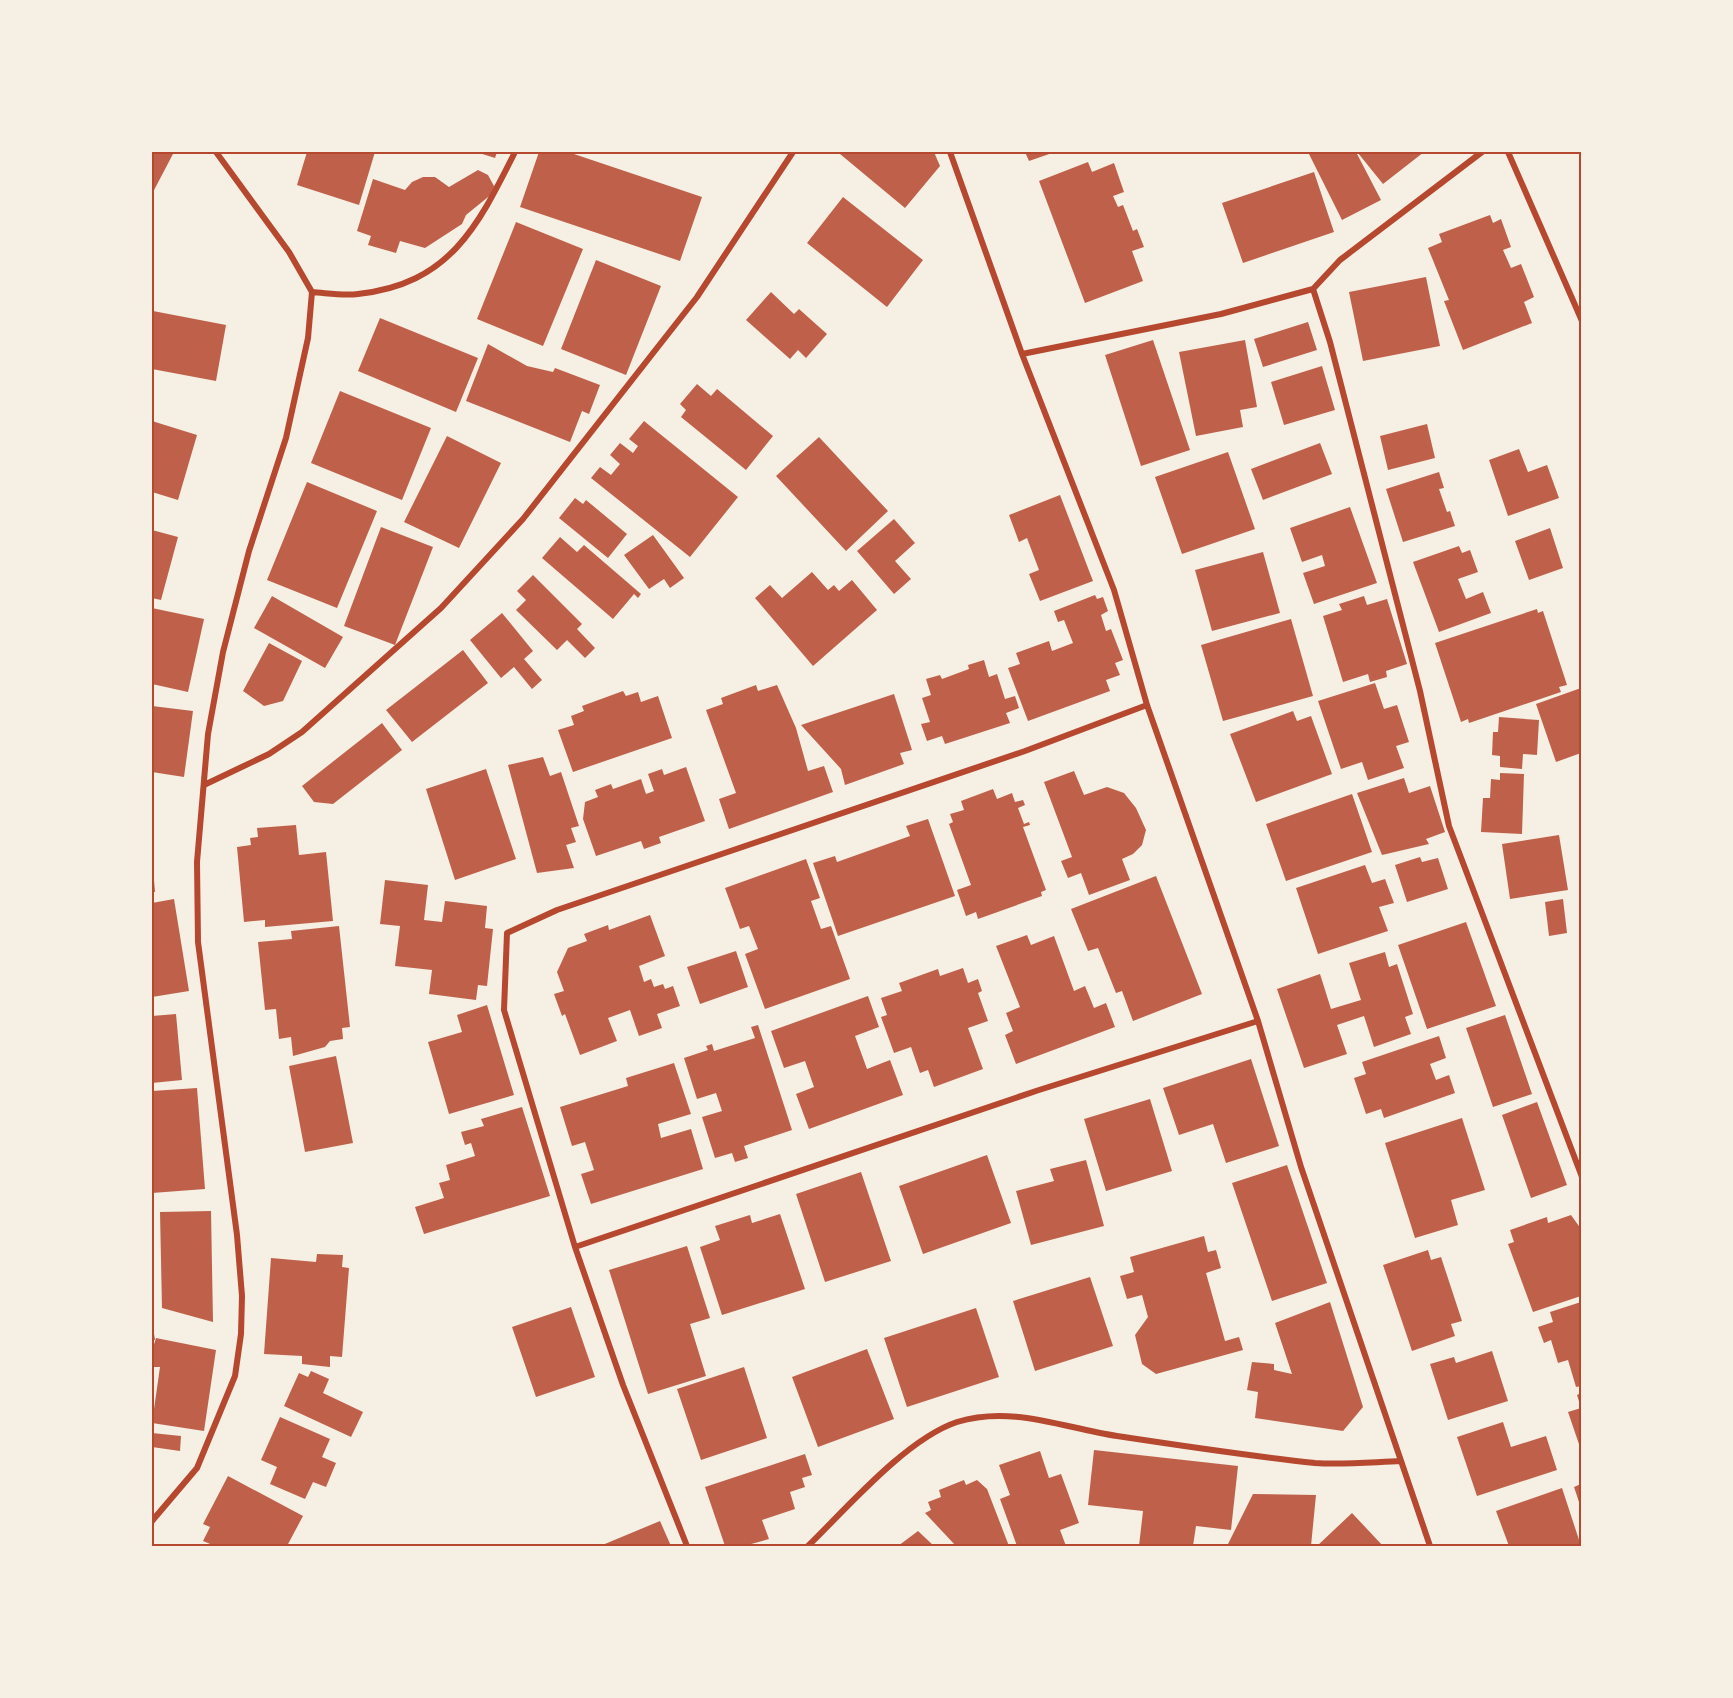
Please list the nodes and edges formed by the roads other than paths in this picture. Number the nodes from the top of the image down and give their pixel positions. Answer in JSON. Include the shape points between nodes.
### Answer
{"nodes":[{"id":1,"x":216,"y":152,"type":"edge"},
{"id":2,"x":515,"y":152,"type":"edge"},
{"id":3,"x":793,"y":152,"type":"edge"},
{"id":4,"x":950,"y":152,"type":"edge"},
{"id":5,"x":1482,"y":152,"type":"edge"},
{"id":6,"x":1508,"y":152,"type":"edge"},
{"id":7,"x":1313,"y":289,"type":"junction"},
{"id":8,"x":312,"y":292,"type":"junction"},
{"id":9,"x":1581,"y":321,"type":"edge"},
{"id":10,"x":1022,"y":354,"type":"junction"},
{"id":11,"x":1147,"y":705,"type":"junction"},
{"id":12,"x":204,"y":785,"type":"junction"},
{"id":13,"x":1258,"y":1021,"type":"junction"},
{"id":14,"x":1581,"y":1177,"type":"edge"},
{"id":15,"x":575,"y":1247,"type":"junction"},
{"id":16,"x":1401,"y":1461,"type":"junction"},
{"id":17,"x":152,"y":1521,"type":"edge"},
{"id":18,"x":687,"y":1546,"type":"edge"},
{"id":19,"x":808,"y":1546,"type":"edge"},
{"id":20,"x":1430,"y":1546,"type":"edge"}],
"edges":[{"from":1,"to":8,"type":"street","via":[[289,252]]},
{"from":2,"to":8,"type":"street","via":[[470,233],[443,262],[420,278],[357,294]]},
{"from":3,"to":12,"type":"street","via":[[697,297],[523,519],[441,608],[302,732],[269,754]]},
{"from":4,"to":10,"type":"street"},
{"from":5,"to":7,"type":"street","via":[[1340,260]]},
{"from":6,"to":9,"type":"street"},
{"from":7,"to":10,"type":"street","via":[[1221,314]]},
{"from":7,"to":14,"type":"street","via":[[1420,691],[1449,826]]},
{"from":8,"to":12,"type":"street","via":[[308,338],[286,438],[232,610],[208,734]]},
{"from":10,"to":11,"type":"street","via":[[1114,591]]},
{"from":11,"to":13,"type":"street"},
{"from":11,"to":15,"type":"street","via":[[1004,758],[556,910],[507,933],[504,1010]]},
{"from":12,"to":17,"type":"street","via":[[197,862],[198,942],[236,1224],[241,1334],[235,1377],[197,1468]]},
{"from":13,"to":15,"type":"street","via":[[1039,1090]]},
{"from":13,"to":16,"type":"street","via":[[1301,1167]]},
{"from":15,"to":18,"type":"street","via":[[623,1385]]},
{"from":16,"to":19,"type":"street","via":[[1317,1463],[1114,1436],[1030,1416],[986,1417],[956,1422],[927,1438],[889,1467]]},
{"from":16,"to":20,"type":"street"}]}
